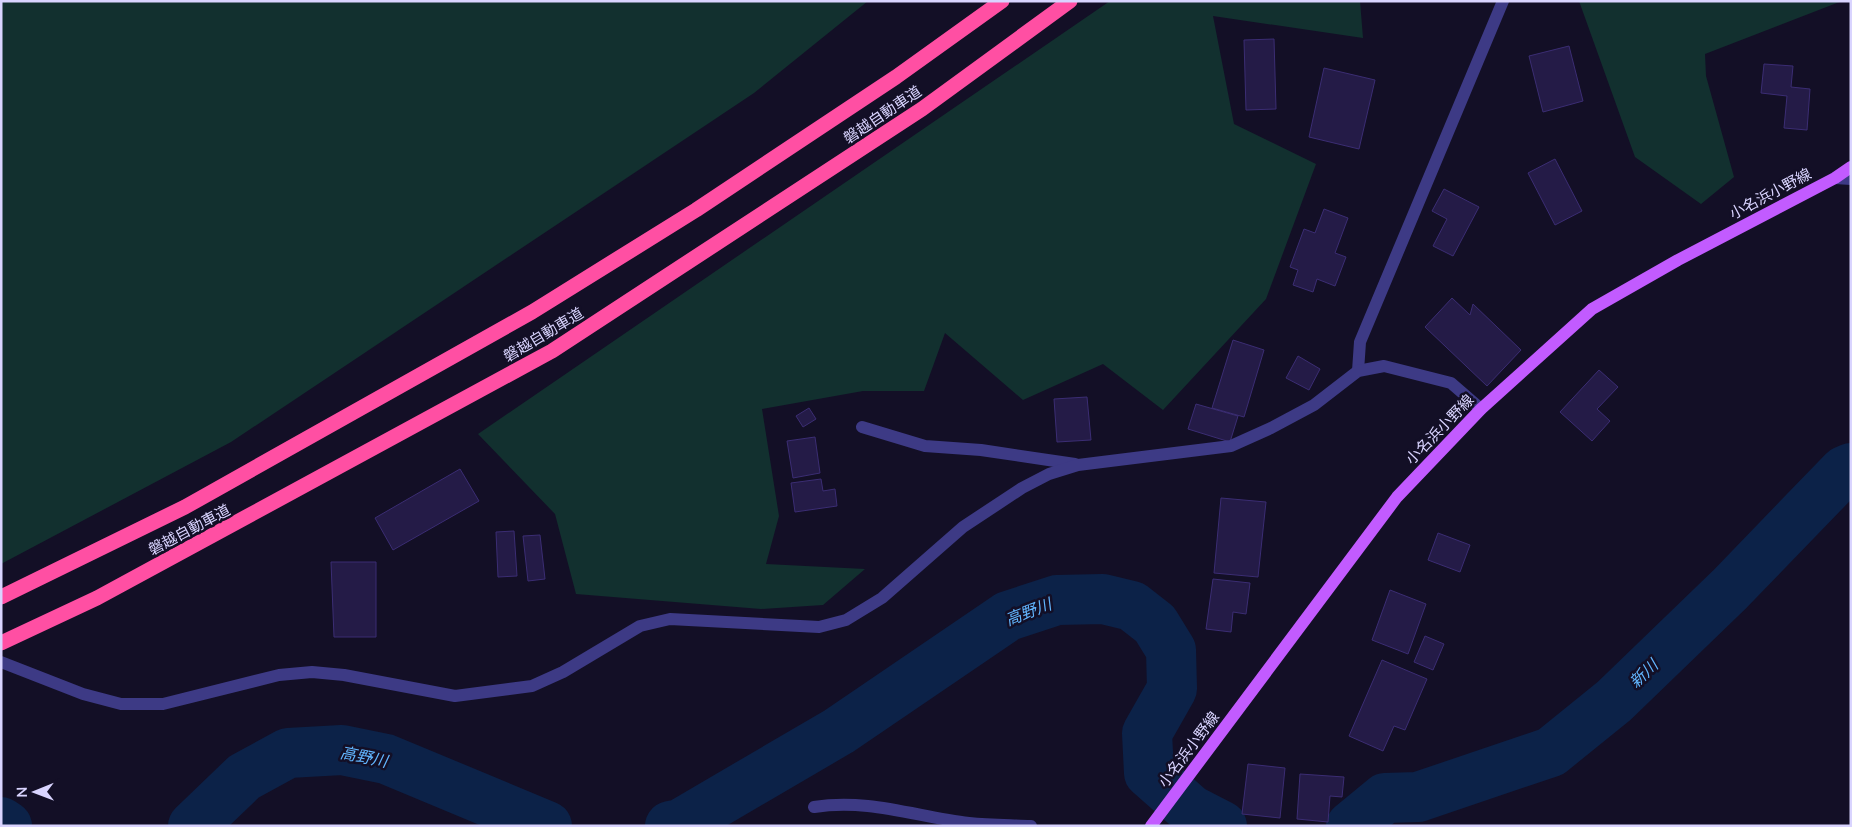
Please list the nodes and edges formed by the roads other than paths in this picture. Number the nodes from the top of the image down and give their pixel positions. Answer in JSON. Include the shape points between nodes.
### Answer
{"nodes":[{"id":1,"x":1002,"y":1,"type":"edge"},
{"id":2,"x":1070,"y":1,"type":"edge"},
{"id":3,"x":1502,"y":1,"type":"edge"},
{"id":4,"x":1851,"y":167,"type":"edge"},
{"id":5,"x":1835,"y":178,"type":"junction"},
{"id":6,"x":1851,"y":179,"type":"edge"},
{"id":7,"x":1358,"y":371,"type":"junction"},
{"id":8,"x":1480,"y":409,"type":"junction"},
{"id":9,"x":862,"y":427,"type":"dead end"},
{"id":10,"x":1078,"y":465,"type":"junction"},
{"id":11,"x":1,"y":597,"type":"edge"},
{"id":12,"x":1,"y":643,"type":"edge"},
{"id":13,"x":1,"y":662,"type":"edge"},
{"id":14,"x":814,"y":807,"type":"dead end"},
{"id":15,"x":1031,"y":826,"type":"edge"},
{"id":16,"x":1151,"y":826,"type":"edge"}],
"edges":[{"from":1,"to":11,"type":"highway","name":"磐越自動車道","via":[[704,205],[532,312],[185,507]]},
{"from":2,"to":12,"type":"highway","name":"磐越自動車道","via":[[922,109],[552,351],[97,598]]},
{"from":3,"to":7,"type":"street","via":[[1360,342]]},
{"from":4,"to":5,"type":"main road","name":"小名浜小野線"},
{"from":5,"to":6,"type":"street"},
{"from":5,"to":8,"type":"main road","name":"小名浜小野線","via":[[1592,309]]},
{"from":7,"to":8,"type":"street","via":[[1384,366],[1451,383]]},
{"from":7,"to":10,"type":"street","via":[[1314,406],[1231,446]]},
{"from":8,"to":16,"type":"main road","name":"小名浜小野線","via":[[1397,497]]},
{"from":9,"to":10,"type":"street","via":[[925,446],[981,450]]},
{"from":10,"to":13,"type":"street","via":[[1049,474],[1022,488],[963,526],[882,598],[846,620],[820,627],[670,619],[640,626],[563,672],[532,686],[454,696],[312,672],[279,676],[163,704],[121,704],[83,694]]},
{"from":14,"to":15,"type":"street","via":[[835,803],[866,804],[970,823]]}]}
